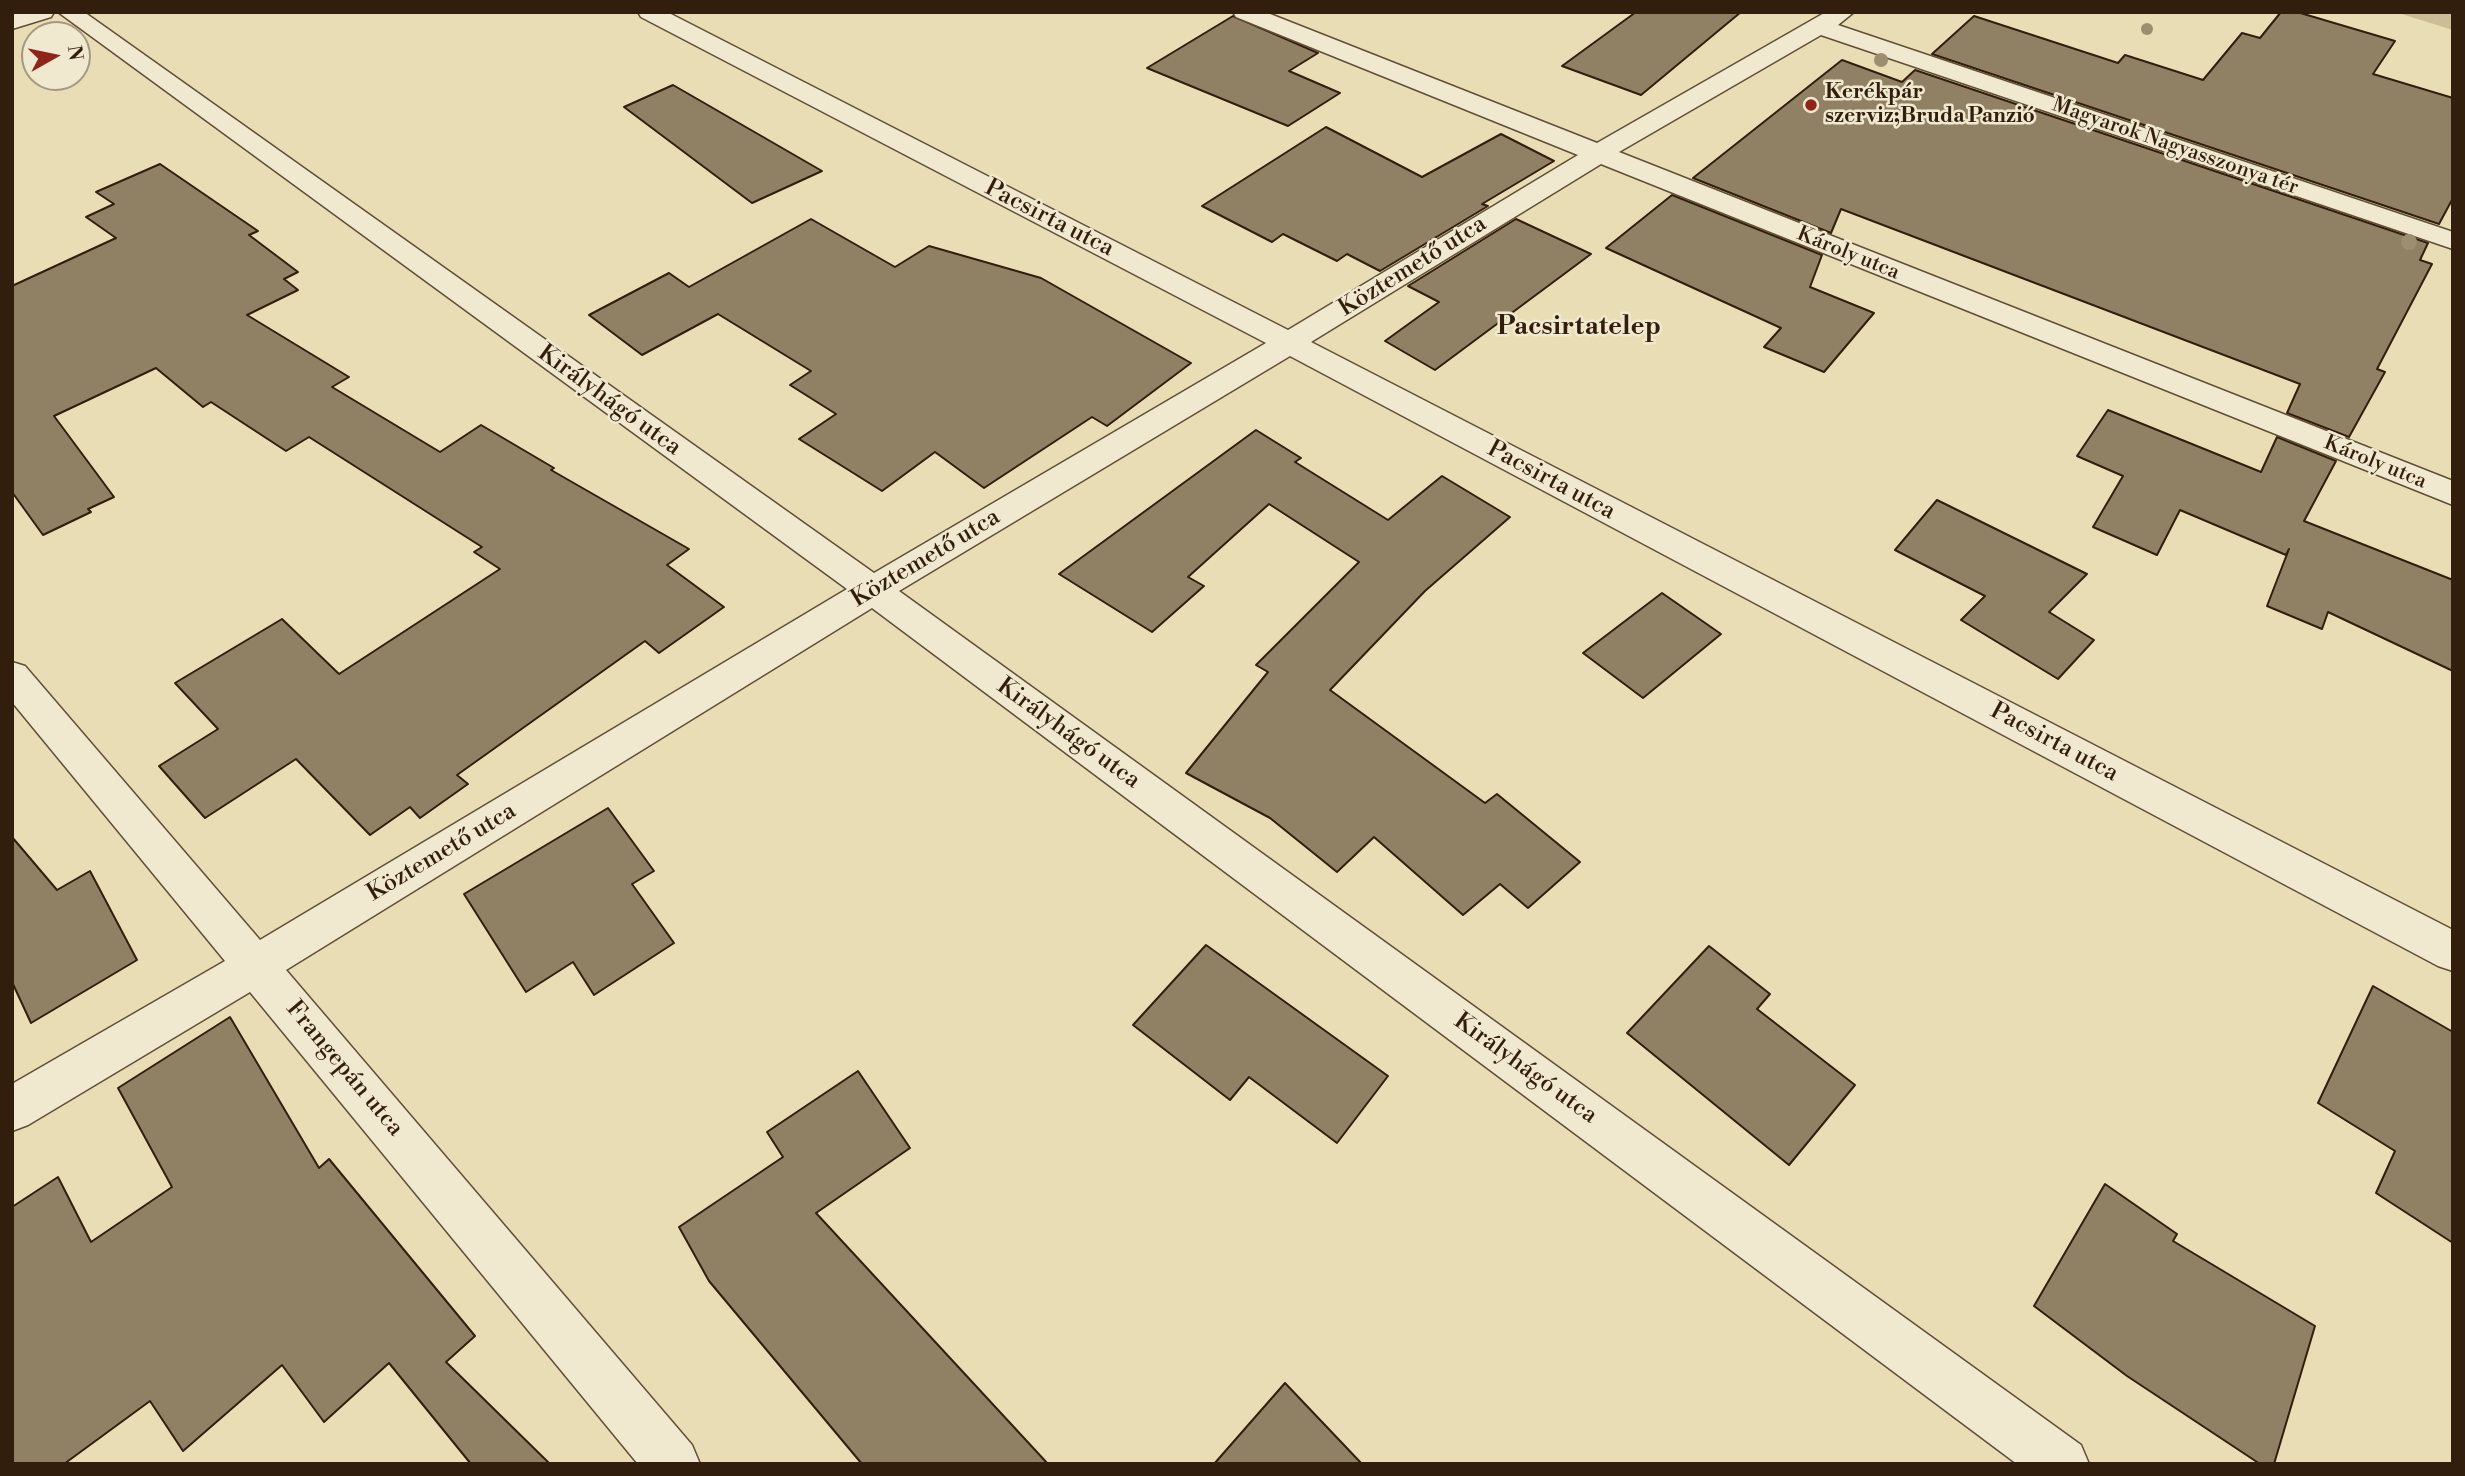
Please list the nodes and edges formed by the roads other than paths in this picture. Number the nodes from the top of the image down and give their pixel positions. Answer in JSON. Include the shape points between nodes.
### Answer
{"nodes":[{"id":1,"x":43,"y":12,"type":"edge"},
{"id":2,"x":69,"y":12,"type":"edge"},
{"id":3,"x":649,"y":12,"type":"edge"},
{"id":4,"x":1244,"y":12,"type":"edge"},
{"id":5,"x":1831,"y":19,"type":"edge"},
{"id":6,"x":12,"y":22,"type":"edge"},
{"id":7,"x":1598,"y":154,"type":"junction"},
{"id":8,"x":2453,"y":241,"type":"edge"},
{"id":9,"x":1289,"y":343,"type":"junction"},
{"id":10,"x":2453,"y":494,"type":"edge"},
{"id":11,"x":873,"y":590,"type":"junction"},
{"id":12,"x":12,"y":676,"type":"edge"},
{"id":13,"x":2453,"y":952,"type":"edge"},
{"id":14,"x":257,"y":965,"type":"junction"},
{"id":15,"x":12,"y":1109,"type":"edge"},
{"id":16,"x":673,"y":1464,"type":"edge"},
{"id":17,"x":2062,"y":1464,"type":"edge"}],
"edges":[{"from":1,"to":6,"type":"street"},
{"from":2,"to":11,"type":"street","name":"Királyhágó utca"},
{"from":3,"to":9,"type":"street","name":"Pacsirta utca"},
{"from":4,"to":7,"type":"street","name":"Károly utca"},
{"from":5,"to":7,"type":"street","name":"Köztemető utca"},
{"from":5,"to":8,"type":"street","name":"Magyarok Nagyasszonya tér"},
{"from":7,"to":9,"type":"street","name":"Köztemető utca"},
{"from":7,"to":10,"type":"street","name":"Károly utca"},
{"from":9,"to":11,"type":"street","name":"Köztemető utca"},
{"from":9,"to":13,"type":"street","name":"Pacsirta utca"},
{"from":11,"to":14,"type":"street","name":"Köztemető utca"},
{"from":11,"to":17,"type":"street","name":"Királyhágó utca"},
{"from":12,"to":14,"type":"street","name":"Frangepán utca"},
{"from":14,"to":15,"type":"street","name":"Köztemető utca"},
{"from":14,"to":16,"type":"street","name":"Frangepán utca"}]}
